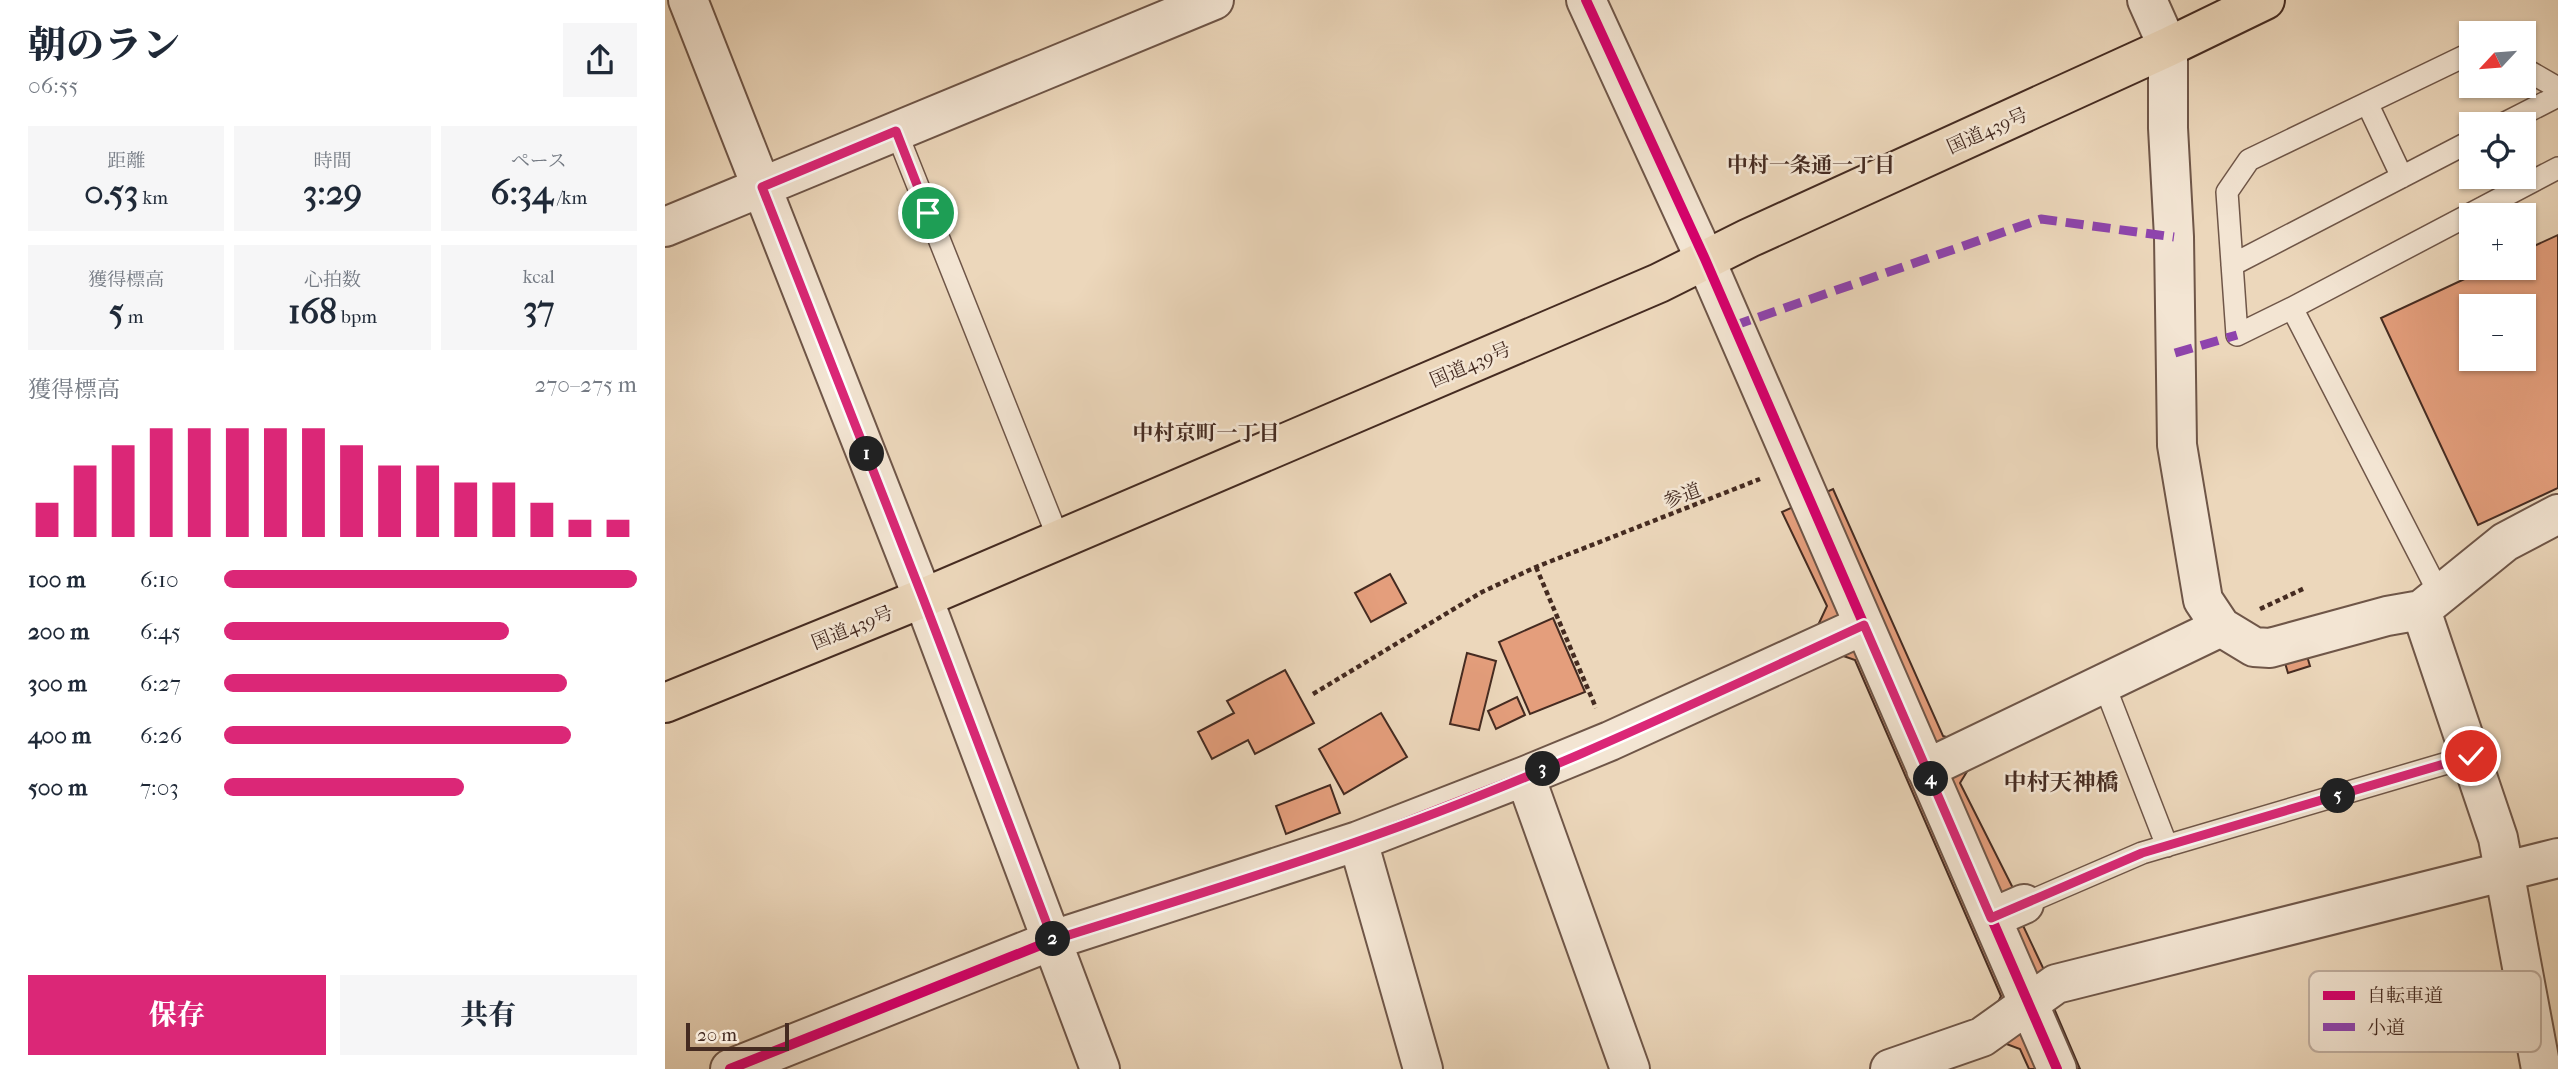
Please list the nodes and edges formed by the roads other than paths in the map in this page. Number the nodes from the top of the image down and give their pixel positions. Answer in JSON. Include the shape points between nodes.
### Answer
{"nodes":[{"id":1,"x":688,"y":0,"type":"edge"},
{"id":2,"x":1214,"y":0,"type":"edge"},
{"id":3,"x":1587,"y":0,"type":"edge"},
{"id":4,"x":2147,"y":0,"type":"edge"},
{"id":5,"x":2265,"y":0,"type":"edge"},
{"id":6,"x":2168,"y":47,"type":"junction"},
{"id":7,"x":2459,"y":59,"type":"edge"},
{"id":8,"x":2536,"y":75,"type":"edge"},
{"id":9,"x":2558,"y":88,"type":"edge"},
{"id":10,"x":2558,"y":96,"type":"edge"},
{"id":11,"x":2367,"y":103,"type":"junction"},
{"id":12,"x":2527,"y":112,"type":"edge"},
{"id":13,"x":896,"y":131,"type":"junction"},
{"id":14,"x":2459,"y":147,"type":"edge"},
{"id":15,"x":2558,"y":168,"type":"edge"},
{"id":16,"x":2402,"y":177,"type":"junction"},
{"id":17,"x":762,"y":187,"type":"junction"},
{"id":18,"x":665,"y":228,"type":"edge"},
{"id":19,"x":1705,"y":259,"type":"junction"},
{"id":20,"x":2232,"y":265,"type":"junction"},
{"id":21,"x":2292,"y":309,"type":"junction"},
{"id":22,"x":2558,"y":514,"type":"edge"},
{"id":23,"x":1059,"y":540,"type":"junction"},
{"id":24,"x":923,"y":598,"type":"junction"},
{"id":25,"x":2431,"y":603,"type":"junction"},
{"id":26,"x":1864,"y":625,"type":"junction"},
{"id":27,"x":2221,"y":627,"type":"junction"},
{"id":28,"x":2104,"y":684,"type":"junction"},
{"id":29,"x":665,"y":703,"type":"edge"},
{"id":30,"x":2471,"y":756,"type":"junction"},
{"id":31,"x":1926,"y":769,"type":"junction"},
{"id":32,"x":1525,"y":776,"type":"junction"},
{"id":33,"x":1358,"y":841,"type":"junction"},
{"id":34,"x":2167,"y":846,"type":"junction"},
{"id":35,"x":2558,"y":858,"type":"edge"},
{"id":36,"x":2506,"y":871,"type":"junction"},
{"id":37,"x":2008,"y":911,"type":"junction"},
{"id":38,"x":1053,"y":940,"type":"junction"},
{"id":39,"x":2524,"y":971,"type":"edge"},
{"id":40,"x":2028,"y":1003,"type":"junction"},
{"id":41,"x":730,"y":1069,"type":"edge"},
{"id":42,"x":1100,"y":1069,"type":"edge"},
{"id":43,"x":1423,"y":1069,"type":"edge"},
{"id":44,"x":1630,"y":1069,"type":"edge"},
{"id":45,"x":1890,"y":1069,"type":"edge"},
{"id":46,"x":2057,"y":1069,"type":"edge"}],
"edges":[{"from":1,"to":17,"type":"street"},
{"from":2,"to":13,"type":"street"},
{"from":3,"to":19,"type":"street"},
{"from":4,"to":6,"type":"street"},
{"from":5,"to":6,"type":"highway","name":"国道439号"},
{"from":6,"to":19,"type":"highway","name":"国道439号"},
{"from":6,"to":27,"type":"street","via":[[2177,445],[2203,600]]},
{"from":7,"to":11,"type":"lane"},
{"from":8,"to":9,"type":"lane"},
{"from":10,"to":12,"type":"lane"},
{"from":11,"to":16,"type":"lane"},
{"from":11,"to":20,"type":"lane","via":[[2249,160],[2227,192]]},
{"from":13,"to":17,"type":"street"},
{"from":13,"to":23,"type":"lane"},
{"from":14,"to":16,"type":"lane"},
{"from":15,"to":21,"type":"lane"},
{"from":16,"to":20,"type":"lane"},
{"from":17,"to":18,"type":"street"},
{"from":17,"to":24,"type":"street"},
{"from":19,"to":23,"type":"highway","name":"国道439号","via":[[1659,283]]},
{"from":19,"to":26,"type":"street"},
{"from":20,"to":21,"type":"lane","via":[[2238,335]]},
{"from":21,"to":25,"type":"lane"},
{"from":22,"to":25,"type":"street","via":[[2505,542]]},
{"from":23,"to":24,"type":"highway","name":"国道439号"},
{"from":24,"to":29,"type":"highway","name":"国道439号"},
{"from":24,"to":38,"type":"street"},
{"from":25,"to":27,"type":"street","via":[[2270,648],[2254,648]]},
{"from":25,"to":30,"type":"street"},
{"from":26,"to":31,"type":"street"},
{"from":26,"to":32,"type":"street"},
{"from":27,"to":28,"type":"street"},
{"from":28,"to":31,"type":"street"},
{"from":28,"to":34,"type":"lane"},
{"from":30,"to":34,"type":"lane"},
{"from":30,"to":36,"type":"street"},
{"from":31,"to":37,"type":"street"},
{"from":32,"to":33,"type":"street"},
{"from":32,"to":44,"type":"street"},
{"from":33,"to":38,"type":"street"},
{"from":33,"to":43,"type":"street"},
{"from":34,"to":37,"type":"lane"},
{"from":35,"to":36,"type":"street"},
{"from":36,"to":39,"type":"street"},
{"from":36,"to":40,"type":"street","via":[[2056,984]]},
{"from":37,"to":40,"type":"street"},
{"from":38,"to":41,"type":"street"},
{"from":38,"to":42,"type":"street"},
{"from":40,"to":45,"type":"street","via":[[1982,1037]]},
{"from":40,"to":46,"type":"street"}]}
